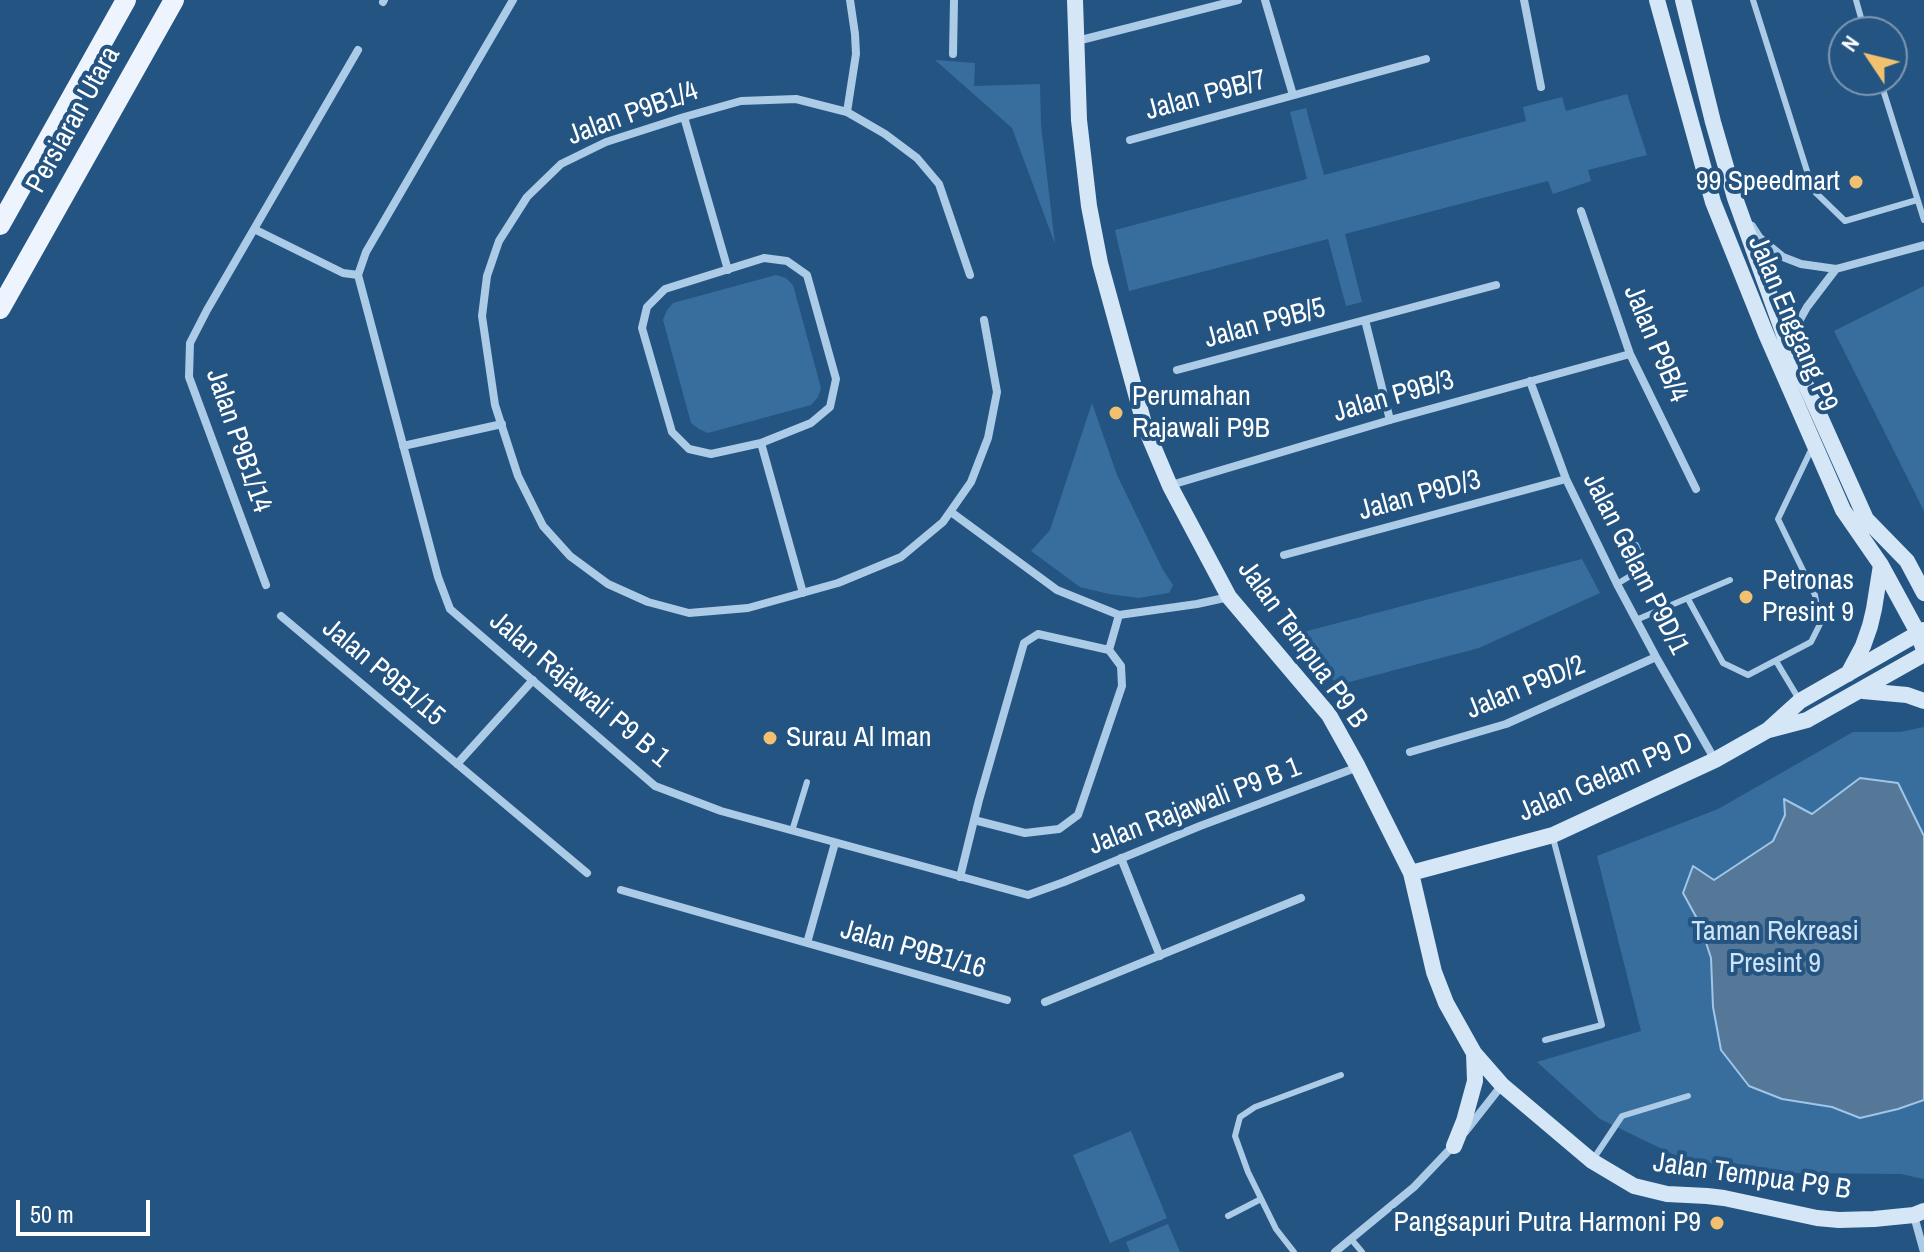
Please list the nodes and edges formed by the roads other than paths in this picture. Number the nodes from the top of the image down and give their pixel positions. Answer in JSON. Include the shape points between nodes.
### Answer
{"nodes":[{"id":1,"x":126,"y":0,"type":"edge"},
{"id":2,"x":174,"y":0,"type":"edge"},
{"id":3,"x":513,"y":0,"type":"edge"},
{"id":4,"x":850,"y":0,"type":"edge"},
{"id":5,"x":954,"y":0,"type":"edge"},
{"id":6,"x":1075,"y":0,"type":"edge"},
{"id":7,"x":1238,"y":0,"type":"edge"},
{"id":8,"x":1265,"y":0,"type":"edge"},
{"id":9,"x":1524,"y":0,"type":"edge"},
{"id":10,"x":1657,"y":0,"type":"edge"},
{"id":11,"x":1683,"y":0,"type":"edge"},
{"id":12,"x":1753,"y":0,"type":"edge"},
{"id":13,"x":1076,"y":41,"type":"junction"},
{"id":14,"x":358,"y":50,"type":"dead end"},
{"id":15,"x":953,"y":54,"type":"dead end"},
{"id":16,"x":1426,"y":59,"type":"dead end"},
{"id":17,"x":1541,"y":87,"type":"dead end"},
{"id":18,"x":1293,"y":95,"type":"junction"},
{"id":19,"x":1885,"y":96,"type":"edge"},
{"id":20,"x":847,"y":112,"type":"junction"},
{"id":21,"x":684,"y":117,"type":"junction"},
{"id":22,"x":1130,"y":140,"type":"dead end"},
{"id":23,"x":1735,"y":198,"type":"junction"},
{"id":24,"x":1917,"y":200,"type":"junction"},
{"id":25,"x":1581,"y":211,"type":"dead end"},
{"id":26,"x":1924,"y":220,"type":"edge"},
{"id":27,"x":0,"y":225,"type":"edge"},
{"id":28,"x":254,"y":229,"type":"junction"},
{"id":29,"x":1924,"y":245,"type":"edge"},
{"id":30,"x":1836,"y":269,"type":"junction"},
{"id":31,"x":728,"y":270,"type":"junction"},
{"id":32,"x":358,"y":275,"type":"junction"},
{"id":33,"x":970,"y":275,"type":"dead end"},
{"id":34,"x":1496,"y":285,"type":"dead end"},
{"id":35,"x":0,"y":309,"type":"edge"},
{"id":36,"x":984,"y":320,"type":"dead end"},
{"id":37,"x":1365,"y":320,"type":"junction"},
{"id":38,"x":1787,"y":343,"type":"junction"},
{"id":39,"x":1630,"y":354,"type":"junction"},
{"id":40,"x":1177,"y":370,"type":"dead end"},
{"id":41,"x":1530,"y":381,"type":"junction"},
{"id":42,"x":1390,"y":420,"type":"junction"},
{"id":43,"x":502,"y":424,"type":"junction"},
{"id":44,"x":761,"y":443,"type":"junction"},
{"id":45,"x":1814,"y":443,"type":"junction"},
{"id":46,"x":403,"y":446,"type":"junction"},
{"id":47,"x":1566,"y":479,"type":"junction"},
{"id":48,"x":1170,"y":486,"type":"junction"},
{"id":49,"x":1696,"y":489,"type":"dead end"},
{"id":50,"x":951,"y":512,"type":"junction"},
{"id":51,"x":1636,"y":545,"type":"dead end"},
{"id":52,"x":1284,"y":555,"type":"dead end"},
{"id":53,"x":1907,"y":561,"type":"junction"},
{"id":54,"x":1881,"y":565,"type":"junction"},
{"id":55,"x":1924,"y":578,"type":"edge"},
{"id":56,"x":1730,"y":580,"type":"dead end"},
{"id":57,"x":1617,"y":584,"type":"junction"},
{"id":58,"x":266,"y":585,"type":"dead end"},
{"id":59,"x":803,"y":593,"type":"junction"},
{"id":60,"x":1924,"y":593,"type":"edge"},
{"id":61,"x":1229,"y":597,"type":"junction"},
{"id":62,"x":1688,"y":599,"type":"junction"},
{"id":63,"x":1119,"y":615,"type":"junction"},
{"id":64,"x":281,"y":616,"type":"dead end"},
{"id":65,"x":1636,"y":620,"type":"junction"},
{"id":66,"x":1921,"y":631,"type":"edge"},
{"id":67,"x":1109,"y":650,"type":"junction"},
{"id":68,"x":1924,"y":652,"type":"edge"},
{"id":69,"x":1656,"y":657,"type":"junction"},
{"id":70,"x":1776,"y":661,"type":"junction"},
{"id":71,"x":1847,"y":675,"type":"junction"},
{"id":72,"x":533,"y":680,"type":"junction"},
{"id":73,"x":1860,"y":691,"type":"junction"},
{"id":74,"x":1800,"y":701,"type":"junction"},
{"id":75,"x":1924,"y":701,"type":"edge"},
{"id":76,"x":1768,"y":730,"type":"junction"},
{"id":77,"x":1410,"y":752,"type":"dead end"},
{"id":78,"x":1715,"y":760,"type":"junction"},
{"id":79,"x":457,"y":764,"type":"junction"},
{"id":80,"x":1358,"y":767,"type":"junction"},
{"id":81,"x":807,"y":782,"type":"dead end"},
{"id":82,"x":974,"y":820,"type":"junction"},
{"id":83,"x":792,"y":831,"type":"junction"},
{"id":84,"x":1553,"y":835,"type":"junction"},
{"id":85,"x":835,"y":843,"type":"junction"},
{"id":86,"x":1121,"y":858,"type":"junction"},
{"id":87,"x":587,"y":873,"type":"dead end"},
{"id":88,"x":1411,"y":873,"type":"junction"},
{"id":89,"x":960,"y":877,"type":"junction"},
{"id":90,"x":621,"y":890,"type":"dead end"},
{"id":91,"x":1301,"y":898,"type":"dead end"},
{"id":92,"x":807,"y":943,"type":"junction"},
{"id":93,"x":1160,"y":956,"type":"junction"},
{"id":94,"x":1007,"y":1000,"type":"dead end"},
{"id":95,"x":1045,"y":1002,"type":"dead end"},
{"id":96,"x":1545,"y":1040,"type":"dead end"},
{"id":97,"x":1474,"y":1053,"type":"junction"},
{"id":98,"x":1341,"y":1075,"type":"dead end"},
{"id":99,"x":1502,"y":1085,"type":"junction"},
{"id":100,"x":1688,"y":1096,"type":"dead end"},
{"id":101,"x":1454,"y":1146,"type":"junction"},
{"id":102,"x":1592,"y":1161,"type":"junction"},
{"id":103,"x":1261,"y":1199,"type":"junction"},
{"id":104,"x":1919,"y":1213,"type":"edge"},
{"id":105,"x":1228,"y":1216,"type":"dead end"},
{"id":106,"x":1351,"y":1239,"type":"junction"},
{"id":107,"x":1294,"y":1252,"type":"edge"},
{"id":108,"x":1335,"y":1252,"type":"edge"},
{"id":109,"x":1362,"y":1252,"type":"edge"},
{"id":110,"x":1924,"y":1252,"type":"edge"}],
"edges":[{"from":1,"to":27,"type":"main road","name":"Persiaran Utara"},
{"from":2,"to":35,"type":"main road","name":"Persiaran Utara"},
{"from":3,"to":32,"type":"street","via":[[366,252]]},
{"from":4,"to":20,"type":"street","via":[[856,54]]},
{"from":5,"to":15,"type":"street"},
{"from":6,"to":13,"type":"street","name":"Jalan Tempua P9 B"},
{"from":7,"to":13,"type":"street"},
{"from":8,"to":18,"type":"street","name":"Jalan P9B/7"},
{"from":9,"to":17,"type":"street"},
{"from":10,"to":45,"type":"street","name":"Jalan Enggang P9","via":[[1713,202]]},
{"from":11,"to":23,"type":"street","name":"Jalan Enggang P9"},
{"from":12,"to":24,"type":"lane","via":[[1813,190],[1845,221]]},
{"from":13,"to":48,"type":"street","name":"Jalan Tempua P9 B","via":[[1079,120],[1100,263],[1145,427]]},
{"from":14,"to":28,"type":"street","name":"Jalan P9B1/14"},
{"from":16,"to":18,"type":"street","name":"Jalan P9B/7"},
{"from":18,"to":22,"type":"street","name":"Jalan P9B/7"},
{"from":19,"to":24,"type":"lane"},
{"from":20,"to":21,"type":"street","name":"Jalan P9B1/4","via":[[796,99],[741,101]]},
{"from":20,"to":33,"type":"street","name":"Jalan P9B1/4","via":[[917,158],[939,184]]},
{"from":21,"to":31,"type":"street"},
{"from":21,"to":43,"type":"street","name":"Jalan P9B1/4","via":[[606,142],[561,164],[527,197],[499,241],[482,316]]},
{"from":23,"to":30,"type":"street","via":[[1759,237],[1783,257]]},
{"from":23,"to":38,"type":"street","name":"Jalan Enggang P9"},
{"from":24,"to":26,"type":"lane"},
{"from":25,"to":39,"type":"street","name":"Jalan P9B/4"},
{"from":28,"to":32,"type":"street","via":[[343,273]]},
{"from":28,"to":58,"type":"street","name":"Jalan P9B1/14","via":[[190,343],[189,377]]},
{"from":29,"to":30,"type":"street"},
{"from":30,"to":38,"type":"street"},
{"from":31,"to":44,"type":"street","via":[[764,258],[787,261],[807,275],[836,379],[830,407],[811,423]]},
{"from":31,"to":44,"type":"street","via":[[665,289],[647,307],[642,328],[672,432],[689,449],[711,454]]},
{"from":32,"to":46,"type":"street","name":"Jalan Rajawali P9 B 1"},
{"from":34,"to":37,"type":"street","name":"Jalan P9B/5"},
{"from":36,"to":50,"type":"street","name":"Jalan P9B1/4","via":[[997,392],[988,438],[971,482]]},
{"from":37,"to":40,"type":"street","name":"Jalan P9B/5"},
{"from":37,"to":42,"type":"street","name":"Jalan P9B/5"},
{"from":38,"to":53,"type":"street","name":"Jalan Enggang P9","via":[[1866,519]]},
{"from":39,"to":41,"type":"street","name":"Jalan P9B/3"},
{"from":39,"to":49,"type":"street","name":"Jalan P9B/4"},
{"from":41,"to":42,"type":"street","name":"Jalan P9B/3"},
{"from":41,"to":47,"type":"street","name":"Jalan Gelam P9D/1"},
{"from":42,"to":48,"type":"street","name":"Jalan P9B/3"},
{"from":43,"to":46,"type":"street"},
{"from":43,"to":59,"type":"street","name":"Jalan P9B1/4","via":[[518,476],[543,526],[570,556],[608,584],[689,613],[748,608]]},
{"from":44,"to":59,"type":"street"},
{"from":45,"to":54,"type":"street","name":"Jalan Enggang P9","via":[[1843,510]]},
{"from":45,"to":70,"type":"lane","via":[[1778,519],[1815,595],[1820,624],[1811,642]]},
{"from":46,"to":72,"type":"street","name":"Jalan Rajawali P9 B 1","via":[[450,609]]},
{"from":47,"to":52,"type":"street","name":"Jalan P9D/3"},
{"from":47,"to":57,"type":"street","name":"Jalan Gelam P9D/1"},
{"from":48,"to":61,"type":"street","name":"Jalan Tempua P9 B"},
{"from":50,"to":59,"type":"street","name":"Jalan P9B1/4","via":[[901,557]]},
{"from":50,"to":63,"type":"street","via":[[1057,590]]},
{"from":51,"to":57,"type":"lane","via":[[1645,567]]},
{"from":53,"to":55,"type":"street"},
{"from":53,"to":60,"type":"street","name":"Jalan Enggang P9"},
{"from":54,"to":66,"type":"street","name":"Jalan Enggang P9"},
{"from":54,"to":71,"type":"street","via":[[1870,626]]},
{"from":56,"to":62,"type":"lane"},
{"from":57,"to":65,"type":"street","name":"Jalan Gelam P9D/1"},
{"from":61,"to":63,"type":"street"},
{"from":61,"to":80,"type":"street","name":"Jalan Tempua P9 B","via":[[1329,715]]},
{"from":62,"to":65,"type":"lane"},
{"from":62,"to":70,"type":"lane","via":[[1723,663],[1748,675]]},
{"from":63,"to":67,"type":"street"},
{"from":64,"to":79,"type":"street","name":"Jalan P9B1/15"},
{"from":65,"to":69,"type":"street","name":"Jalan Gelam P9D/1"},
{"from":66,"to":68,"type":"street","name":"Jalan Enggang P9"},
{"from":66,"to":71,"type":"street","name":"Jalan Gelam P9 D"},
{"from":67,"to":82,"type":"street","via":[[1038,634],[1024,643]]},
{"from":67,"to":82,"type":"street","via":[[1121,666],[1122,686],[1078,815],[1059,829],[1025,833]]},
{"from":68,"to":73,"type":"street","name":"Jalan Gelam P9 D"},
{"from":69,"to":77,"type":"street","name":"Jalan P9D/2","via":[[1506,724]]},
{"from":69,"to":78,"type":"street","name":"Jalan Gelam P9D/1"},
{"from":70,"to":74,"type":"lane"},
{"from":71,"to":74,"type":"street","name":"Jalan Gelam P9 D"},
{"from":72,"to":79,"type":"street","name":"Jalan P9B1/15"},
{"from":72,"to":83,"type":"street","name":"Jalan Rajawali P9 B 1","via":[[655,786]]},
{"from":73,"to":75,"type":"street"},
{"from":73,"to":76,"type":"street","name":"Jalan Gelam P9 D","via":[[1807,720]]},
{"from":74,"to":76,"type":"street","name":"Jalan Gelam P9 D"},
{"from":76,"to":78,"type":"street","name":"Jalan Gelam P9 D"},
{"from":78,"to":84,"type":"street","name":"Jalan Gelam P9 D"},
{"from":79,"to":87,"type":"street","name":"Jalan P9B1/15"},
{"from":80,"to":86,"type":"street","name":"Jalan Rajawali P9 B 1"},
{"from":80,"to":88,"type":"street","name":"Jalan Tempua P9 B"},
{"from":81,"to":83,"type":"lane"},
{"from":82,"to":89,"type":"street"},
{"from":83,"to":85,"type":"street","name":"Jalan Rajawali P9 B 1"},
{"from":84,"to":88,"type":"street","name":"Jalan Gelam P9 D"},
{"from":84,"to":96,"type":"lane","via":[[1602,1025]]},
{"from":85,"to":89,"type":"street","name":"Jalan Rajawali P9 B 1"},
{"from":85,"to":92,"type":"street","name":"Jalan P9B1/16"},
{"from":86,"to":89,"type":"street","name":"Jalan Rajawali P9 B 1","via":[[1028,895]]},
{"from":86,"to":93,"type":"street"},
{"from":88,"to":97,"type":"street","name":"Jalan Tempua P9 B","via":[[1434,972]]},
{"from":90,"to":92,"type":"street","name":"Jalan P9B1/16"},
{"from":91,"to":93,"type":"street"},
{"from":92,"to":94,"type":"street","name":"Jalan P9B1/16"},
{"from":93,"to":95,"type":"street"},
{"from":97,"to":99,"type":"street","name":"Jalan Tempua P9 B"},
{"from":97,"to":101,"type":"street","via":[[1475,1081]]},
{"from":98,"to":103,"type":"lane","via":[[1240,1117],[1235,1136]]},
{"from":99,"to":101,"type":"street"},
{"from":99,"to":102,"type":"street","name":"Jalan Tempua P9 B"},
{"from":100,"to":102,"type":"lane","via":[[1622,1116]]},
{"from":101,"to":106,"type":"street"},
{"from":102,"to":104,"type":"street","name":"Jalan Tempua P9 B","via":[[1634,1186],[1817,1218]]},
{"from":103,"to":105,"type":"lane"},
{"from":103,"to":107,"type":"lane"},
{"from":104,"to":110,"type":"street"},
{"from":106,"to":108,"type":"street"},
{"from":106,"to":109,"type":"lane"}]}
